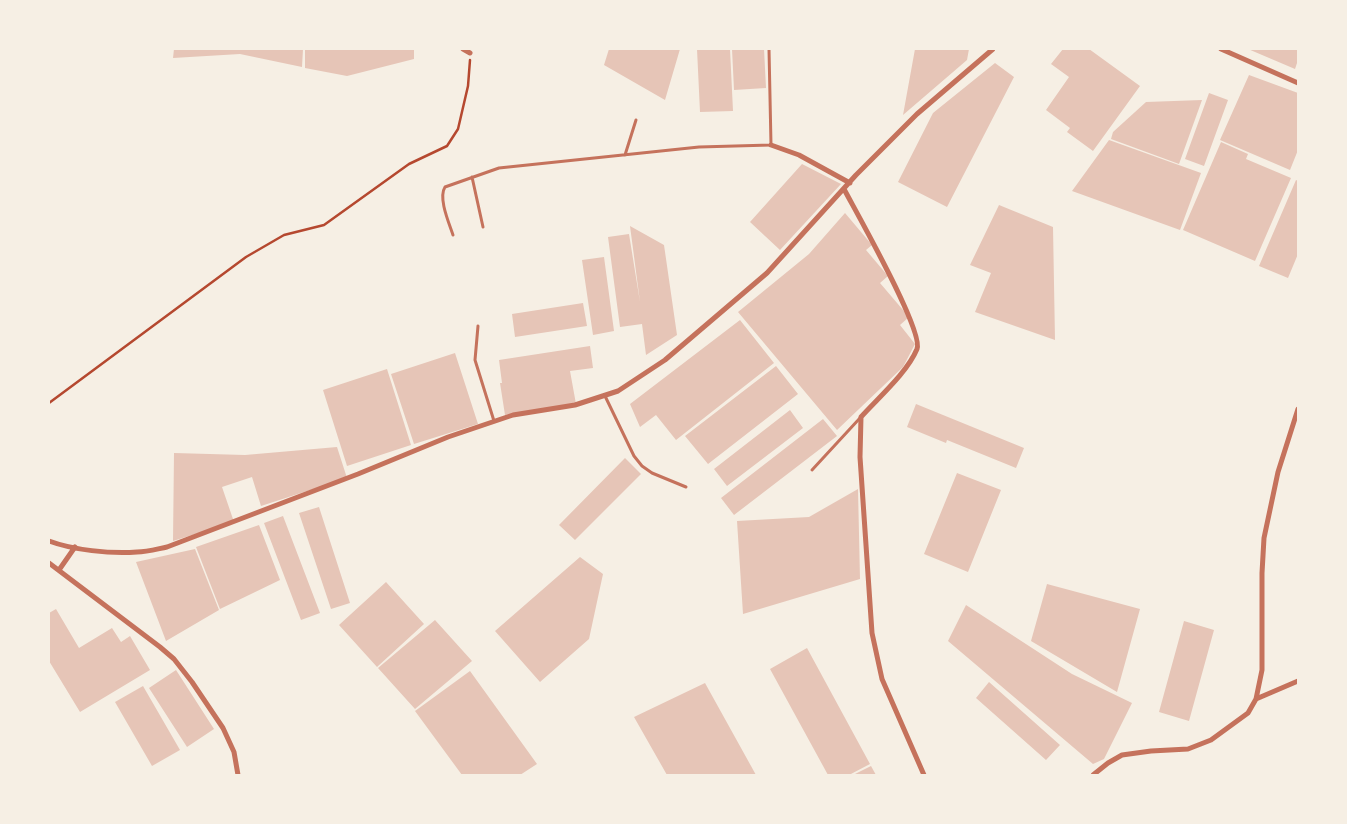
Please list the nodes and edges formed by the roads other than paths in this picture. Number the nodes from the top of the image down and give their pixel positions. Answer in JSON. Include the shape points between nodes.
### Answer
{"nodes":[{"id":1,"x":463,"y":49,"type":"edge"},
{"id":2,"x":769,"y":49,"type":"edge"},
{"id":3,"x":993,"y":49,"type":"edge"},
{"id":4,"x":1221,"y":49,"type":"edge"},
{"id":5,"x":1229,"y":50,"type":"edge"},
{"id":6,"x":470,"y":53,"type":"road end"},
{"id":7,"x":1298,"y":83,"type":"edge"},
{"id":8,"x":636,"y":120,"type":"dead end"},
{"id":9,"x":771,"y":145,"type":"junction"},
{"id":10,"x":625,"y":154,"type":"junction"},
{"id":11,"x":472,"y":177,"type":"junction"},
{"id":12,"x":850,"y":183,"type":"junction"},
{"id":13,"x":844,"y":189,"type":"junction"},
{"id":14,"x":483,"y":227,"type":"dead end"},
{"id":15,"x":453,"y":236,"type":"dead end"},
{"id":16,"x":478,"y":326,"type":"dead end"},
{"id":17,"x":605,"y":395,"type":"junction"},
{"id":18,"x":1298,"y":409,"type":"edge"},
{"id":19,"x":861,"y":417,"type":"junction"},
{"id":20,"x":494,"y":422,"type":"junction"},
{"id":21,"x":812,"y":470,"type":"dead end"},
{"id":22,"x":686,"y":487,"type":"dead end"},
{"id":23,"x":49,"y":541,"type":"edge"},
{"id":24,"x":75,"y":547,"type":"junction"},
{"id":25,"x":49,"y":562,"type":"edge"},
{"id":26,"x":58,"y":570,"type":"junction"},
{"id":27,"x":1298,"y":681,"type":"edge"},
{"id":28,"x":1256,"y":699,"type":"junction"},
{"id":29,"x":238,"y":775,"type":"edge"},
{"id":30,"x":924,"y":775,"type":"edge"},
{"id":31,"x":1093,"y":775,"type":"edge"}],
"edges":[{"from":1,"to":6,"type":"street"},
{"from":2,"to":9,"type":"lane"},
{"from":3,"to":12,"type":"street","via":[[917,114]]},
{"from":4,"to":5,"type":"street"},
{"from":5,"to":7,"type":"street"},
{"from":8,"to":10,"type":"lane"},
{"from":9,"to":10,"type":"lane"},
{"from":9,"to":12,"type":"street","via":[[799,154]]},
{"from":10,"to":11,"type":"lane","via":[[499,168]]},
{"from":11,"to":14,"type":"lane"},
{"from":11,"to":15,"type":"lane","via":[[445,187],[442,192]]},
{"from":12,"to":13,"type":"street"},
{"from":13,"to":17,"type":"street","via":[[768,274],[665,360],[618,391]]},
{"from":13,"to":19,"type":"street","via":[[891,278],[912,323],[918,347],[905,369]]},
{"from":16,"to":20,"type":"lane","via":[[475,360]]},
{"from":17,"to":20,"type":"street","via":[[575,405]]},
{"from":17,"to":22,"type":"lane","via":[[642,466]]},
{"from":18,"to":28,"type":"street","via":[[1278,472],[1264,538],[1262,670]]},
{"from":19,"to":21,"type":"lane"},
{"from":19,"to":30,"type":"street","via":[[860,457],[872,632],[882,679]]},
{"from":20,"to":24,"type":"street","via":[[167,547],[137,552]]},
{"from":23,"to":24,"type":"street"},
{"from":24,"to":26,"type":"street"},
{"from":25,"to":26,"type":"street"},
{"from":26,"to":29,"type":"street","via":[[174,659],[223,728],[234,752]]},
{"from":27,"to":28,"type":"street"},
{"from":28,"to":31,"type":"street","via":[[1248,713],[1211,740],[1188,749],[1122,756]]}]}
